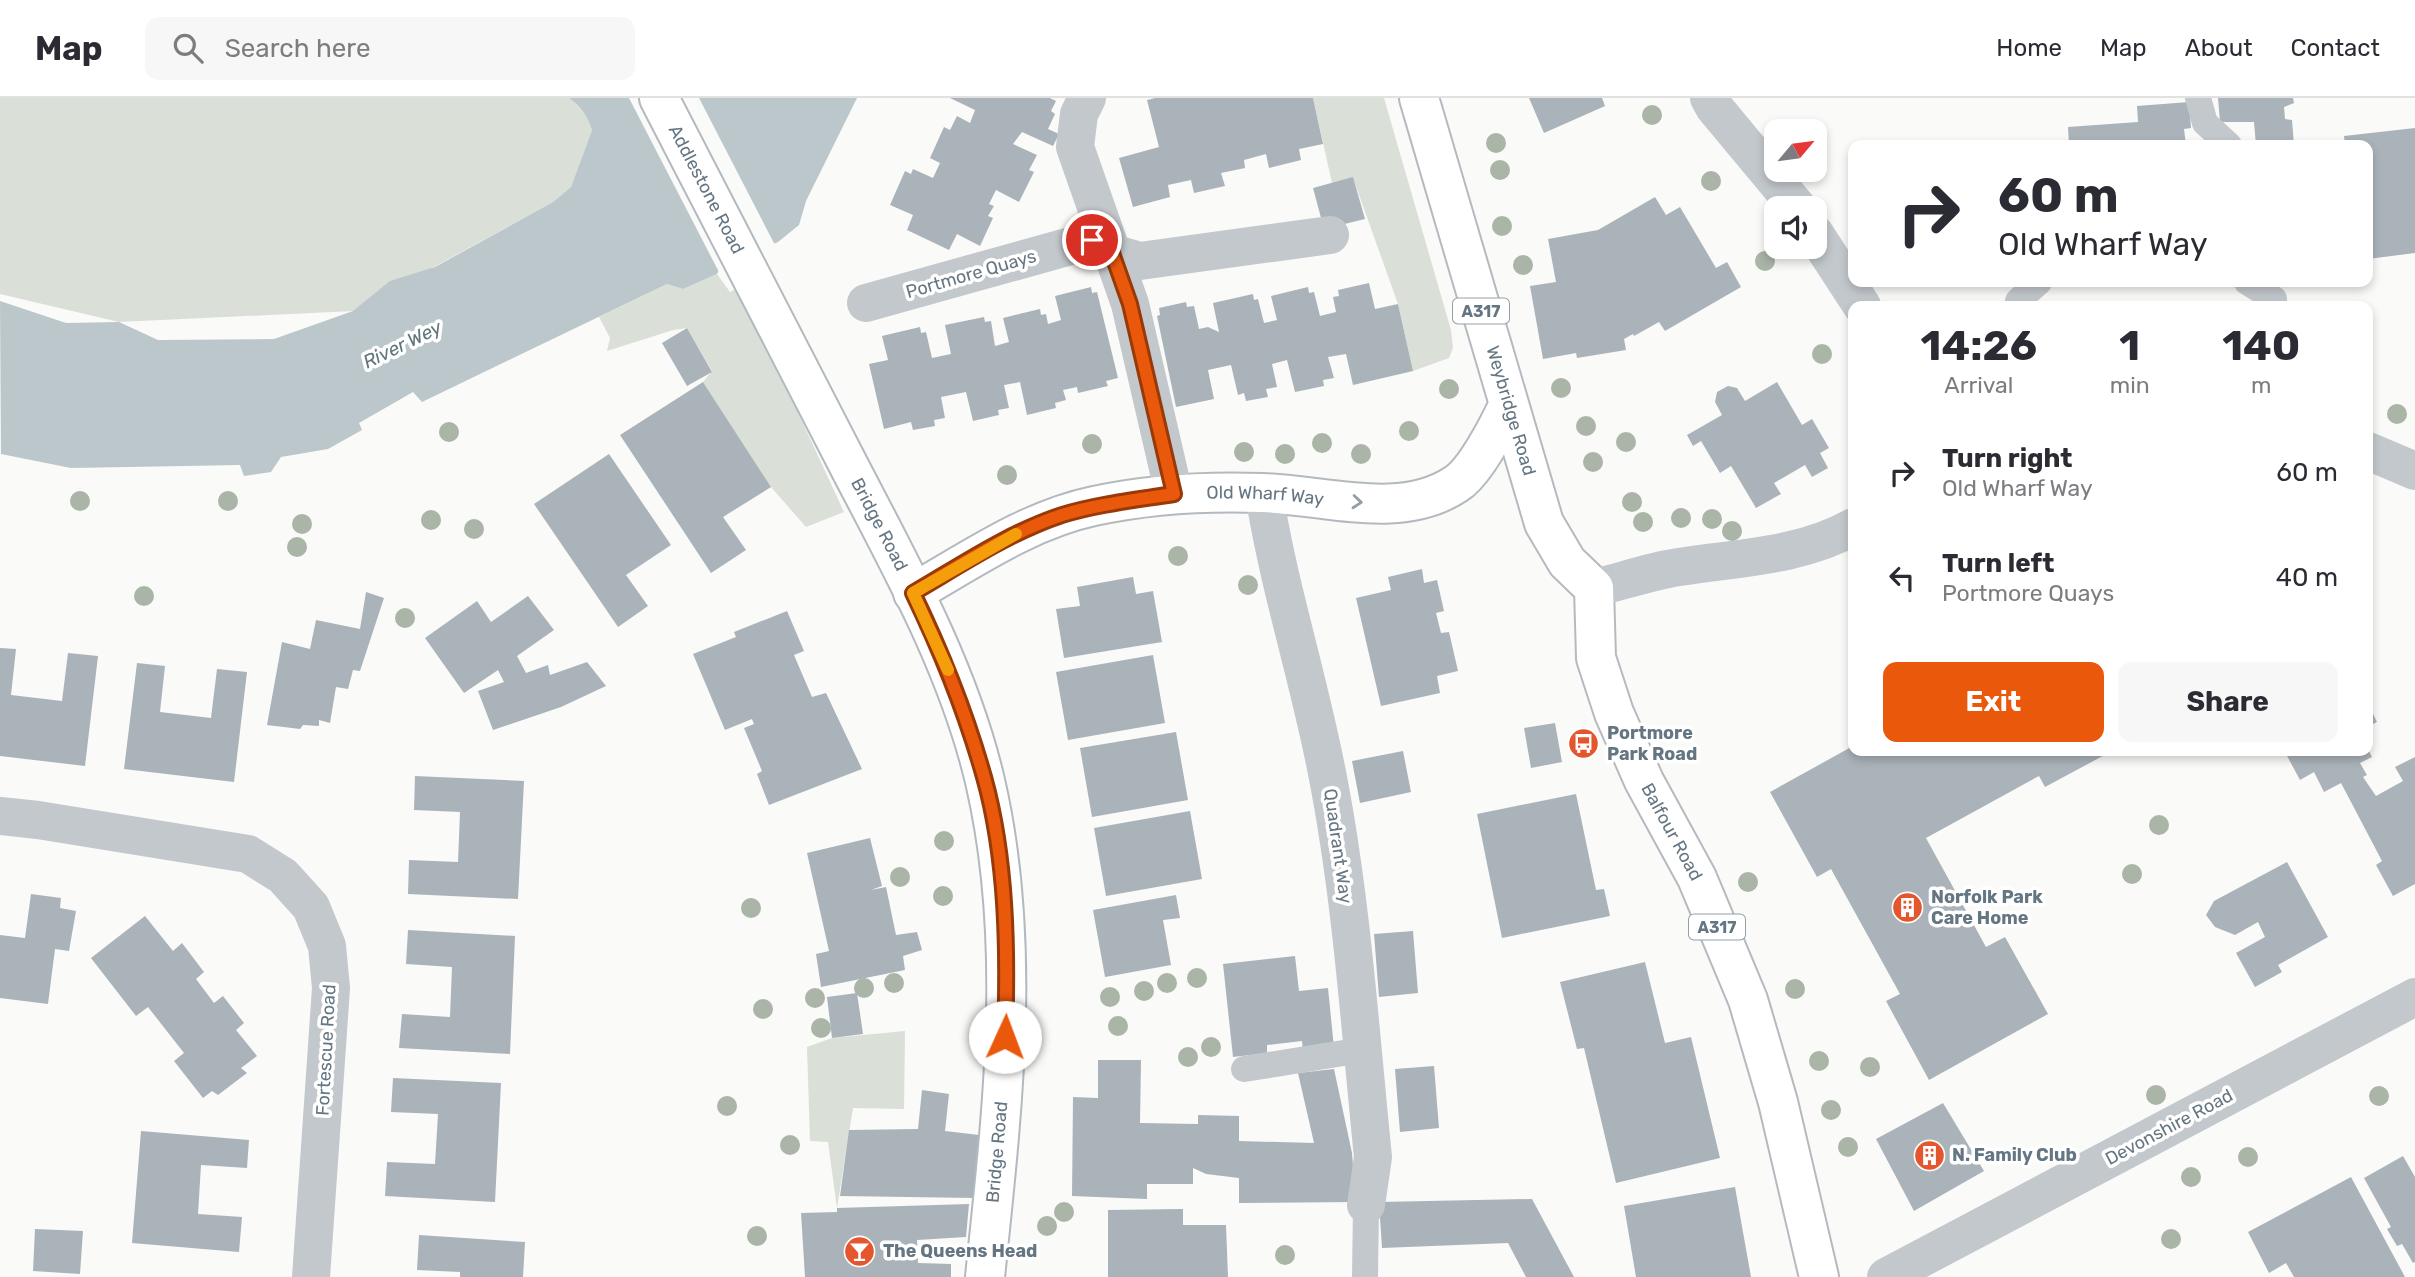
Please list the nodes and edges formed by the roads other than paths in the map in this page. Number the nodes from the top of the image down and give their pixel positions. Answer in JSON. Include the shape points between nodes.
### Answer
{"nodes":[{"id":1,"x":659,"y":98,"type":"edge"},
{"id":2,"x":1087,"y":98,"type":"edge"},
{"id":3,"x":1419,"y":98,"type":"edge"},
{"id":4,"x":1709,"y":98,"type":"edge"},
{"id":5,"x":2198,"y":98,"type":"edge"},
{"id":6,"x":2224,"y":140,"type":"edge"},
{"id":7,"x":1788,"y":196,"type":"edge"},
{"id":8,"x":1330,"y":235,"type":"dead end"},
{"id":9,"x":1827,"y":252,"type":"edge"},
{"id":10,"x":1112,"y":253,"type":"junction"},
{"id":11,"x":754,"y":281,"type":"joint"},
{"id":12,"x":1848,"y":284,"type":"edge"},
{"id":13,"x":2033,"y":287,"type":"edge"},
{"id":14,"x":2256,"y":287,"type":"edge"},
{"id":15,"x":2273,"y":296,"type":"edge"},
{"id":16,"x":2018,"y":301,"type":"edge"},
{"id":17,"x":866,"y":303,"type":"dead end"},
{"id":18,"x":1508,"y":405,"type":"junction"},
{"id":19,"x":2373,"y":453,"type":"edge"},
{"id":20,"x":2415,"y":471,"type":"edge"},
{"id":21,"x":1264,"y":493,"type":"junction"},
{"id":22,"x":1174,"y":494,"type":"junction"},
{"id":23,"x":1848,"y":529,"type":"edge"},
{"id":24,"x":1594,"y":588,"type":"junction"},
{"id":25,"x":913,"y":593,"type":"junction"},
{"id":26,"x":0,"y":816,"type":"edge"},
{"id":27,"x":2415,"y":997,"type":"edge"},
{"id":28,"x":1362,"y":1050,"type":"junction"},
{"id":29,"x":1244,"y":1069,"type":"dead end"},
{"id":30,"x":1366,"y":1205,"type":"joint"},
{"id":31,"x":311,"y":1277,"type":"edge"},
{"id":32,"x":985,"y":1277,"type":"edge"},
{"id":33,"x":1366,"y":1277,"type":"edge"},
{"id":34,"x":1819,"y":1277,"type":"edge"},
{"id":35,"x":1886,"y":1277,"type":"edge"}],
"edges":[{"from":1,"to":11,"type":"street","name":"Addlestone Road"},
{"from":2,"to":10,"type":"street","via":[[1079,114],[1075,147]]},
{"from":3,"to":18,"type":"street","name":"Weybridge Road","number":"A317"},
{"from":4,"to":7,"type":"street"},
{"from":5,"to":6,"type":"lane","via":[[2205,123]]},
{"from":8,"to":10,"type":"street","name":"Portmore Quays","via":[[1140,261]]},
{"from":9,"to":12,"type":"street"},
{"from":10,"to":17,"type":"street","name":"Portmore Quays","via":[[1092,240]]},
{"from":10,"to":22,"type":"street","via":[[1130,304]]},
{"from":11,"to":25,"type":"street","name":"Bridge Road"},
{"from":13,"to":16,"type":"lane"},
{"from":14,"to":15,"type":"lane"},
{"from":21,"to":18,"type":"street","name":"Old Wharf Way","one_way":true,"via":[[1383,504],[1429,498],[1458,483],[1491,442]]},
{"from":18,"to":24,"type":"street","name":"Weybridge Road","number":"A317","via":[[1544,523],[1567,562]]},
{"from":19,"to":20,"type":"street"},
{"from":21,"to":22,"type":"street","name":"Old Wharf Way"},
{"from":21,"to":28,"type":"street","name":"Quadrant Way","via":[[1273,549],[1328,775]]},
{"from":22,"to":25,"type":"street","name":"Old Wharf Way","via":[[1060,516],[992,546]]},
{"from":23,"to":24,"type":"street","via":[[1813,544]]},
{"from":24,"to":34,"type":"street","name":"Balfour Road","number":"A317","via":[[1596,658],[1644,781],[1697,878],[1748,1000],[1778,1102]]},
{"from":25,"to":32,"type":"street","name":"Bridge Road","via":[[959,697],[985,779],[1004,910],[1003,1084]]},
{"from":26,"to":31,"type":"street","name":"Fortescue Road","via":[[248,854],[283,876],[311,907],[327,946],[331,988]]},
{"from":27,"to":35,"type":"street","name":"Devonshire Road"},
{"from":28,"to":29,"type":"lane"},
{"from":28,"to":30,"type":"street","name":"Quadrant Way","via":[[1373,1157]]},
{"from":30,"to":33,"type":"lane"}]}
